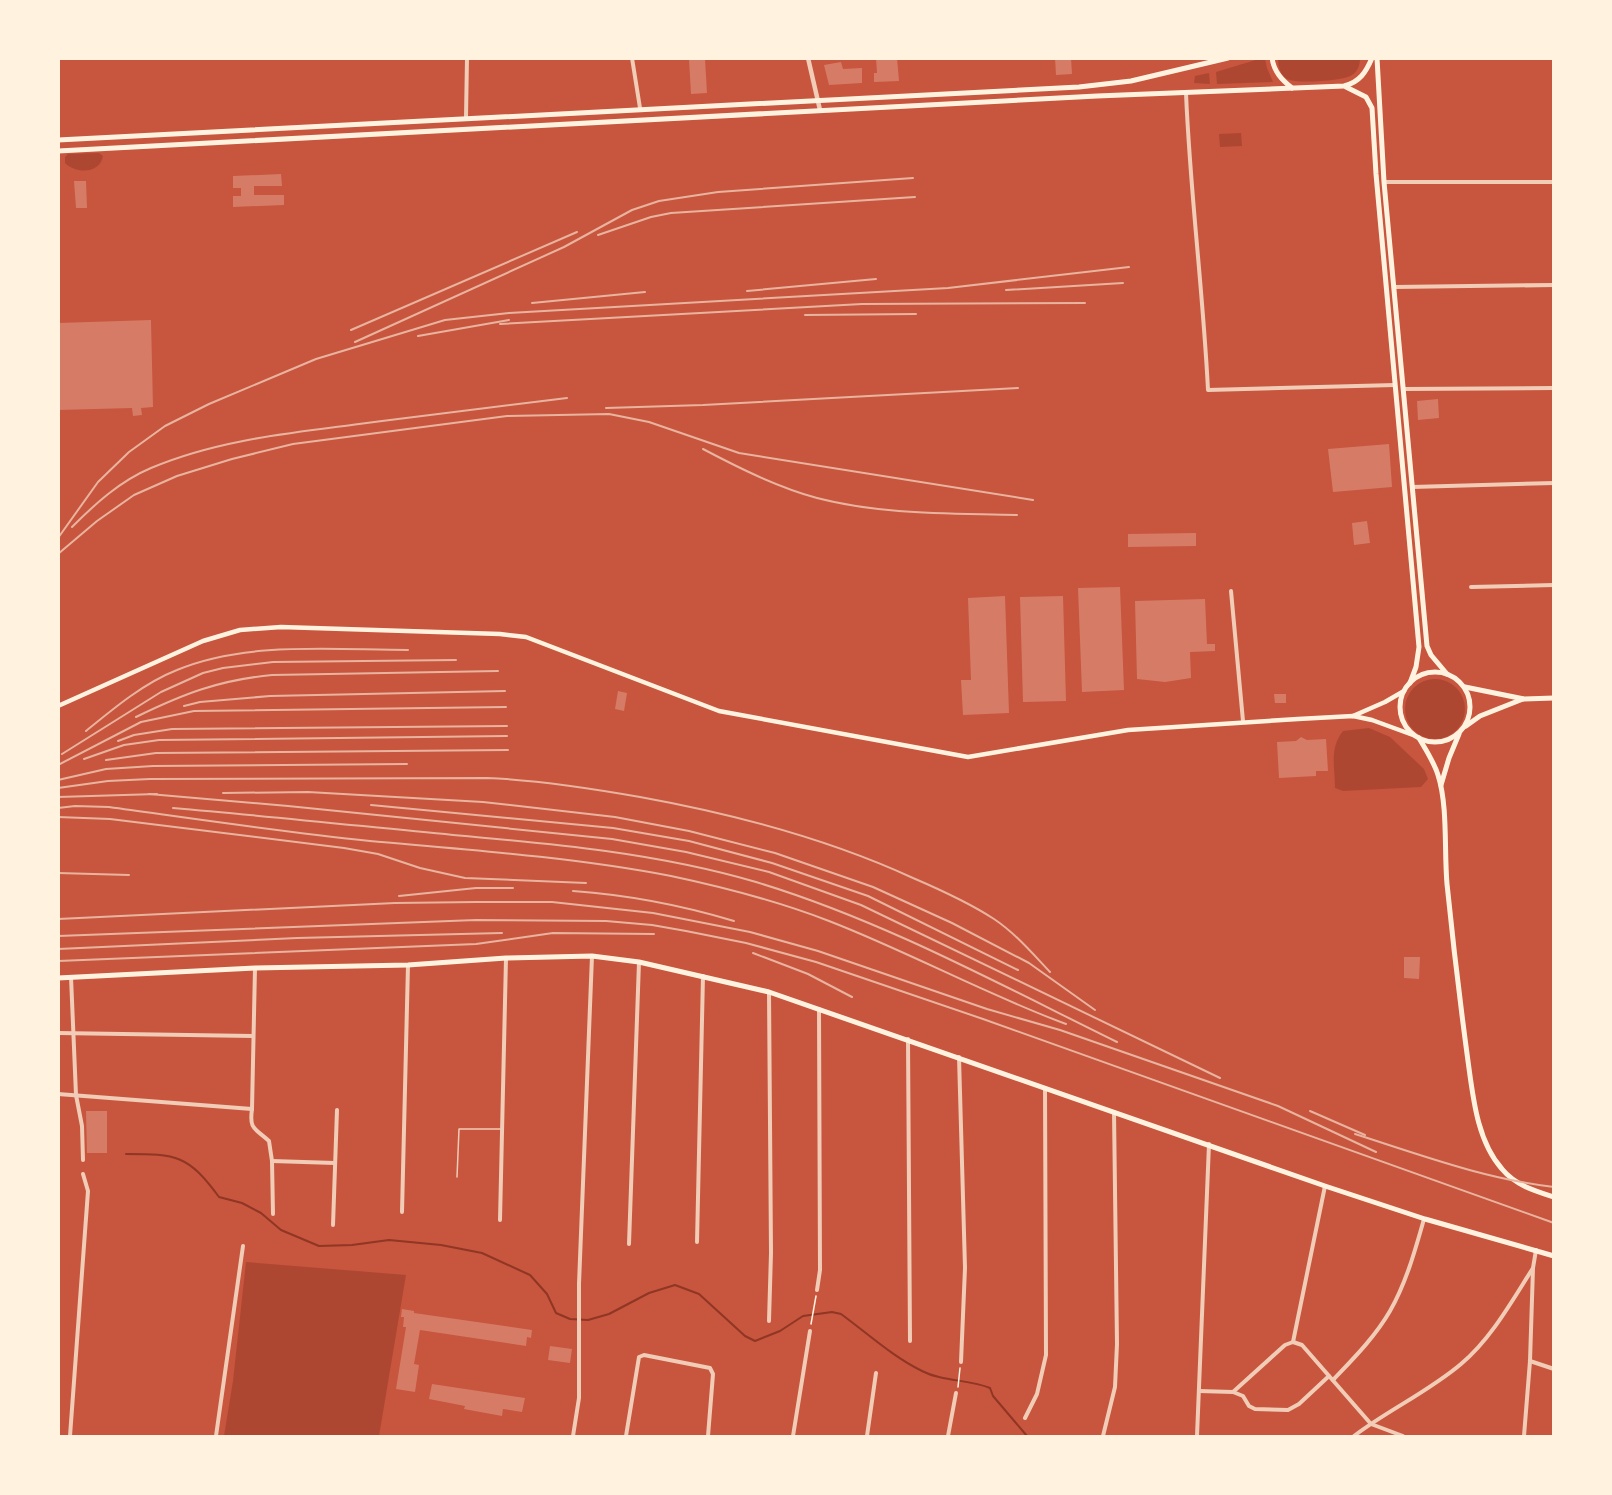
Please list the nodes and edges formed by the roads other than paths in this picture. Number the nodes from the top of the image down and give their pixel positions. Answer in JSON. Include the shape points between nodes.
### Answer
{"nodes":[{"id":1,"x":467,"y":58,"type":"edge"},
{"id":2,"x":632,"y":58,"type":"edge"},
{"id":3,"x":808,"y":58,"type":"edge"},
{"id":4,"x":1228,"y":58,"type":"edge"},
{"id":5,"x":1272,"y":58,"type":"edge"},
{"id":6,"x":1372,"y":58,"type":"edge"},
{"id":7,"x":1377,"y":58,"type":"edge"},
{"id":8,"x":1344,"y":86,"type":"junction"},
{"id":9,"x":1292,"y":88,"type":"junction"},
{"id":10,"x":1186,"y":92,"type":"junction"},
{"id":11,"x":817,"y":99,"type":"junction"},
{"id":12,"x":640,"y":108,"type":"junction"},
{"id":13,"x":820,"y":110,"type":"junction"},
{"id":14,"x":466,"y":117,"type":"junction"},
{"id":15,"x":58,"y":140,"type":"edge"},
{"id":16,"x":58,"y":151,"type":"edge"},
{"id":17,"x":1384,"y":182,"type":"junction"},
{"id":18,"x":1554,"y":182,"type":"edge"},
{"id":19,"x":1554,"y":285,"type":"edge"},
{"id":20,"x":1394,"y":287,"type":"junction"},
{"id":21,"x":1395,"y":385,"type":"junction"},
{"id":22,"x":1554,"y":388,"type":"edge"},
{"id":23,"x":1404,"y":389,"type":"junction"},
{"id":24,"x":1554,"y":483,"type":"edge"},
{"id":25,"x":1412,"y":487,"type":"junction"},
{"id":26,"x":1554,"y":585,"type":"edge"},
{"id":27,"x":1471,"y":587,"type":"dead end"},
{"id":28,"x":1231,"y":591,"type":"dead end"},
{"id":29,"x":1447,"y":674,"type":"junction"},
{"id":30,"x":1410,"y":683,"type":"junction"},
{"id":31,"x":1465,"y":687,"type":"junction"},
{"id":32,"x":1404,"y":691,"type":"junction"},
{"id":33,"x":1554,"y":698,"type":"edge"},
{"id":34,"x":1524,"y":699,"type":"junction"},
{"id":35,"x":58,"y":706,"type":"edge"},
{"id":36,"x":1353,"y":716,"type":"junction"},
{"id":37,"x":1243,"y":721,"type":"junction"},
{"id":38,"x":1465,"y":727,"type":"junction"},
{"id":39,"x":1459,"y":734,"type":"junction"},
{"id":40,"x":1416,"y":737,"type":"junction"},
{"id":41,"x":1441,"y":787,"type":"junction"},
{"id":42,"x":592,"y":957,"type":"junction"},
{"id":43,"x":506,"y":958,"type":"junction"},
{"id":44,"x":639,"y":962,"type":"junction"},
{"id":45,"x":408,"y":965,"type":"junction"},
{"id":46,"x":255,"y":968,"type":"junction"},
{"id":47,"x":703,"y":975,"type":"junction"},
{"id":48,"x":71,"y":977,"type":"junction"},
{"id":49,"x":58,"y":978,"type":"edge"},
{"id":50,"x":769,"y":992,"type":"junction"},
{"id":51,"x":819,"y":1009,"type":"junction"},
{"id":52,"x":58,"y":1033,"type":"edge"},
{"id":53,"x":74,"y":1033,"type":"junction"},
{"id":54,"x":254,"y":1036,"type":"junction"},
{"id":55,"x":908,"y":1039,"type":"junction"},
{"id":56,"x":959,"y":1057,"type":"junction"},
{"id":57,"x":1045,"y":1088,"type":"junction"},
{"id":58,"x":58,"y":1094,"type":"edge"},
{"id":59,"x":76,"y":1095,"type":"junction"},
{"id":60,"x":252,"y":1109,"type":"junction"},
{"id":61,"x":337,"y":1110,"type":"dead end"},
{"id":62,"x":1114,"y":1111,"type":"junction"},
{"id":63,"x":502,"y":1129,"type":"junction"},
{"id":64,"x":1209,"y":1144,"type":"junction"},
{"id":65,"x":84,"y":1160,"type":"dead end"},
{"id":66,"x":272,"y":1161,"type":"junction"},
{"id":67,"x":335,"y":1163,"type":"junction"},
{"id":68,"x":83,"y":1174,"type":"dead end"},
{"id":69,"x":457,"y":1177,"type":"dead end"},
{"id":70,"x":1325,"y":1186,"type":"junction"},
{"id":71,"x":1554,"y":1197,"type":"edge"},
{"id":72,"x":402,"y":1212,"type":"dead end"},
{"id":73,"x":273,"y":1214,"type":"dead end"},
{"id":74,"x":1425,"y":1219,"type":"junction"},
{"id":75,"x":500,"y":1220,"type":"dead end"},
{"id":76,"x":333,"y":1225,"type":"dead end"},
{"id":77,"x":697,"y":1242,"type":"dead end"},
{"id":78,"x":629,"y":1244,"type":"dead end"},
{"id":79,"x":243,"y":1246,"type":"dead end"},
{"id":80,"x":1536,"y":1250,"type":"junction"},
{"id":81,"x":1554,"y":1256,"type":"edge"},
{"id":82,"x":1533,"y":1268,"type":"junction"},
{"id":83,"x":817,"y":1290,"type":"road end"},
{"id":84,"x":769,"y":1321,"type":"dead end"},
{"id":85,"x":810,"y":1331,"type":"road end"},
{"id":86,"x":910,"y":1341,"type":"dead end"},
{"id":87,"x":1293,"y":1342,"type":"junction"},
{"id":88,"x":1530,"y":1361,"type":"junction"},
{"id":89,"x":961,"y":1362,"type":"road end"},
{"id":90,"x":1554,"y":1369,"type":"edge"},
{"id":91,"x":876,"y":1373,"type":"dead end"},
{"id":92,"x":1329,"y":1376,"type":"junction"},
{"id":93,"x":1333,"y":1380,"type":"junction"},
{"id":94,"x":1199,"y":1391,"type":"junction"},
{"id":95,"x":1233,"y":1392,"type":"junction"},
{"id":96,"x":956,"y":1393,"type":"dead end"},
{"id":97,"x":1025,"y":1418,"type":"dead end"},
{"id":98,"x":1371,"y":1424,"type":"junction"},
{"id":99,"x":70,"y":1437,"type":"edge"},
{"id":100,"x":216,"y":1437,"type":"edge"},
{"id":101,"x":573,"y":1437,"type":"edge"},
{"id":102,"x":626,"y":1437,"type":"edge"},
{"id":103,"x":708,"y":1437,"type":"edge"},
{"id":104,"x":793,"y":1437,"type":"edge"},
{"id":105,"x":867,"y":1437,"type":"edge"},
{"id":106,"x":948,"y":1437,"type":"edge"},
{"id":107,"x":1103,"y":1437,"type":"edge"},
{"id":108,"x":1197,"y":1437,"type":"edge"},
{"id":109,"x":1354,"y":1437,"type":"edge"},
{"id":110,"x":1403,"y":1437,"type":"edge"},
{"id":111,"x":1524,"y":1437,"type":"edge"}],
"edges":[{"from":1,"to":14,"type":"street"},
{"from":2,"to":12,"type":"street"},
{"from":3,"to":11,"type":"street"},
{"from":4,"to":11,"type":"main road","via":[[1158,76],[1099,85]]},
{"from":5,"to":9,"type":"main road","via":[[1281,80]]},
{"from":6,"to":8,"type":"main road","via":[[1362,77]]},
{"from":7,"to":17,"type":"main road"},
{"from":8,"to":9,"type":"main road"},
{"from":8,"to":21,"type":"main road","via":[[1366,97],[1372,108]]},
{"from":9,"to":10,"type":"main road"},
{"from":10,"to":13,"type":"main road"},
{"from":10,"to":21,"type":"street","via":[[1208,390]]},
{"from":11,"to":12,"type":"main road"},
{"from":11,"to":13,"type":"street"},
{"from":12,"to":14,"type":"main road"},
{"from":13,"to":16,"type":"main road"},
{"from":14,"to":15,"type":"main road"},
{"from":17,"to":18,"type":"street"},
{"from":17,"to":20,"type":"main road"},
{"from":19,"to":20,"type":"street"},
{"from":20,"to":23,"type":"main road"},
{"from":21,"to":30,"type":"main road","via":[[1419,647]]},
{"from":22,"to":23,"type":"street"},
{"from":23,"to":25,"type":"main road"},
{"from":24,"to":25,"type":"street"},
{"from":25,"to":29,"type":"main road","via":[[1427,646]]},
{"from":26,"to":27,"type":"street"},
{"from":28,"to":37,"type":"street"},
{"from":29,"to":30,"type":"main road","via":[[1428,673]]},
{"from":29,"to":31,"type":"main road"},
{"from":30,"to":32,"type":"main road"},
{"from":31,"to":34,"type":"main road"},
{"from":31,"to":38,"type":"main road","via":[[1471,705]]},
{"from":32,"to":36,"type":"main road"},
{"from":32,"to":40,"type":"main road","via":[[1400,713]]},
{"from":33,"to":34,"type":"main road"},
{"from":34,"to":38,"type":"main road","via":[[1480,716]]},
{"from":35,"to":37,"type":"main road","via":[[203,641],[240,630],[281,627],[526,637],[719,711],[968,757],[1128,730]]},
{"from":36,"to":37,"type":"main road"},
{"from":36,"to":40,"type":"main road"},
{"from":38,"to":39,"type":"main road"},
{"from":39,"to":40,"type":"main road","via":[[1439,743]]},
{"from":39,"to":41,"type":"main road"},
{"from":40,"to":41,"type":"main road","via":[[1433,762]]},
{"from":41,"to":71,"type":"main road","via":[[1455,957],[1474,1104],[1481,1130],[1502,1170],[1518,1183]]},
{"from":42,"to":43,"type":"main road"},
{"from":42,"to":44,"type":"main road"},
{"from":42,"to":101,"type":"street","via":[[579,1284],[579,1398]]},
{"from":43,"to":45,"type":"main road"},
{"from":43,"to":63,"type":"street"},
{"from":44,"to":47,"type":"main road"},
{"from":44,"to":78,"type":"street"},
{"from":45,"to":46,"type":"main road"},
{"from":45,"to":72,"type":"street"},
{"from":46,"to":48,"type":"main road"},
{"from":46,"to":54,"type":"street"},
{"from":47,"to":50,"type":"main road"},
{"from":47,"to":77,"type":"street"},
{"from":48,"to":49,"type":"main road"},
{"from":48,"to":53,"type":"street"},
{"from":50,"to":51,"type":"main road"},
{"from":50,"to":84,"type":"street"},
{"from":51,"to":55,"type":"main road"},
{"from":51,"to":83,"type":"street"},
{"from":52,"to":53,"type":"street"},
{"from":53,"to":54,"type":"street"},
{"from":53,"to":59,"type":"street"},
{"from":54,"to":60,"type":"street"},
{"from":55,"to":56,"type":"main road"},
{"from":55,"to":86,"type":"street"},
{"from":56,"to":57,"type":"main road"},
{"from":56,"to":89,"type":"street","via":[[966,1268]]},
{"from":57,"to":62,"type":"main road"},
{"from":57,"to":97,"type":"street","via":[[1046,1355],[1037,1394]]},
{"from":58,"to":59,"type":"street"},
{"from":59,"to":60,"type":"street"},
{"from":59,"to":65,"type":"street"},
{"from":60,"to":66,"type":"street","via":[[250,1123],[269,1142]]},
{"from":61,"to":67,"type":"street"},
{"from":62,"to":64,"type":"main road"},
{"from":62,"to":107,"type":"street","via":[[1117,1344],[1115,1387]]},
{"from":63,"to":69,"type":"lane","via":[[459,1129]]},
{"from":63,"to":75,"type":"street"},
{"from":64,"to":70,"type":"main road"},
{"from":64,"to":94,"type":"street"},
{"from":66,"to":67,"type":"street"},
{"from":66,"to":73,"type":"street"},
{"from":67,"to":76,"type":"street"},
{"from":68,"to":99,"type":"street","via":[[88,1191]]},
{"from":70,"to":74,"type":"main road"},
{"from":70,"to":87,"type":"street"},
{"from":74,"to":80,"type":"main road"},
{"from":74,"to":93,"type":"street","via":[[1389,1313]]},
{"from":79,"to":100,"type":"street"},
{"from":80,"to":81,"type":"main road"},
{"from":80,"to":82,"type":"street"},
{"from":82,"to":88,"type":"street"},
{"from":82,"to":98,"type":"street","via":[[1505,1313],[1464,1363]]},
{"from":85,"to":104,"type":"street"},
{"from":87,"to":92,"type":"street","via":[[1302,1345]]},
{"from":87,"to":95,"type":"street"},
{"from":88,"to":90,"type":"street"},
{"from":88,"to":111,"type":"street"},
{"from":91,"to":105,"type":"street"},
{"from":92,"to":93,"type":"street"},
{"from":92,"to":95,"type":"street","via":[[1288,1410],[1255,1409],[1244,1396]]},
{"from":93,"to":98,"type":"street"},
{"from":94,"to":95,"type":"street"},
{"from":94,"to":108,"type":"street"},
{"from":96,"to":106,"type":"street"},
{"from":98,"to":109,"type":"street"},
{"from":98,"to":110,"type":"street"},
{"from":102,"to":103,"type":"street","via":[[639,1357],[644,1355],[710,1368],[713,1374]]}]}
